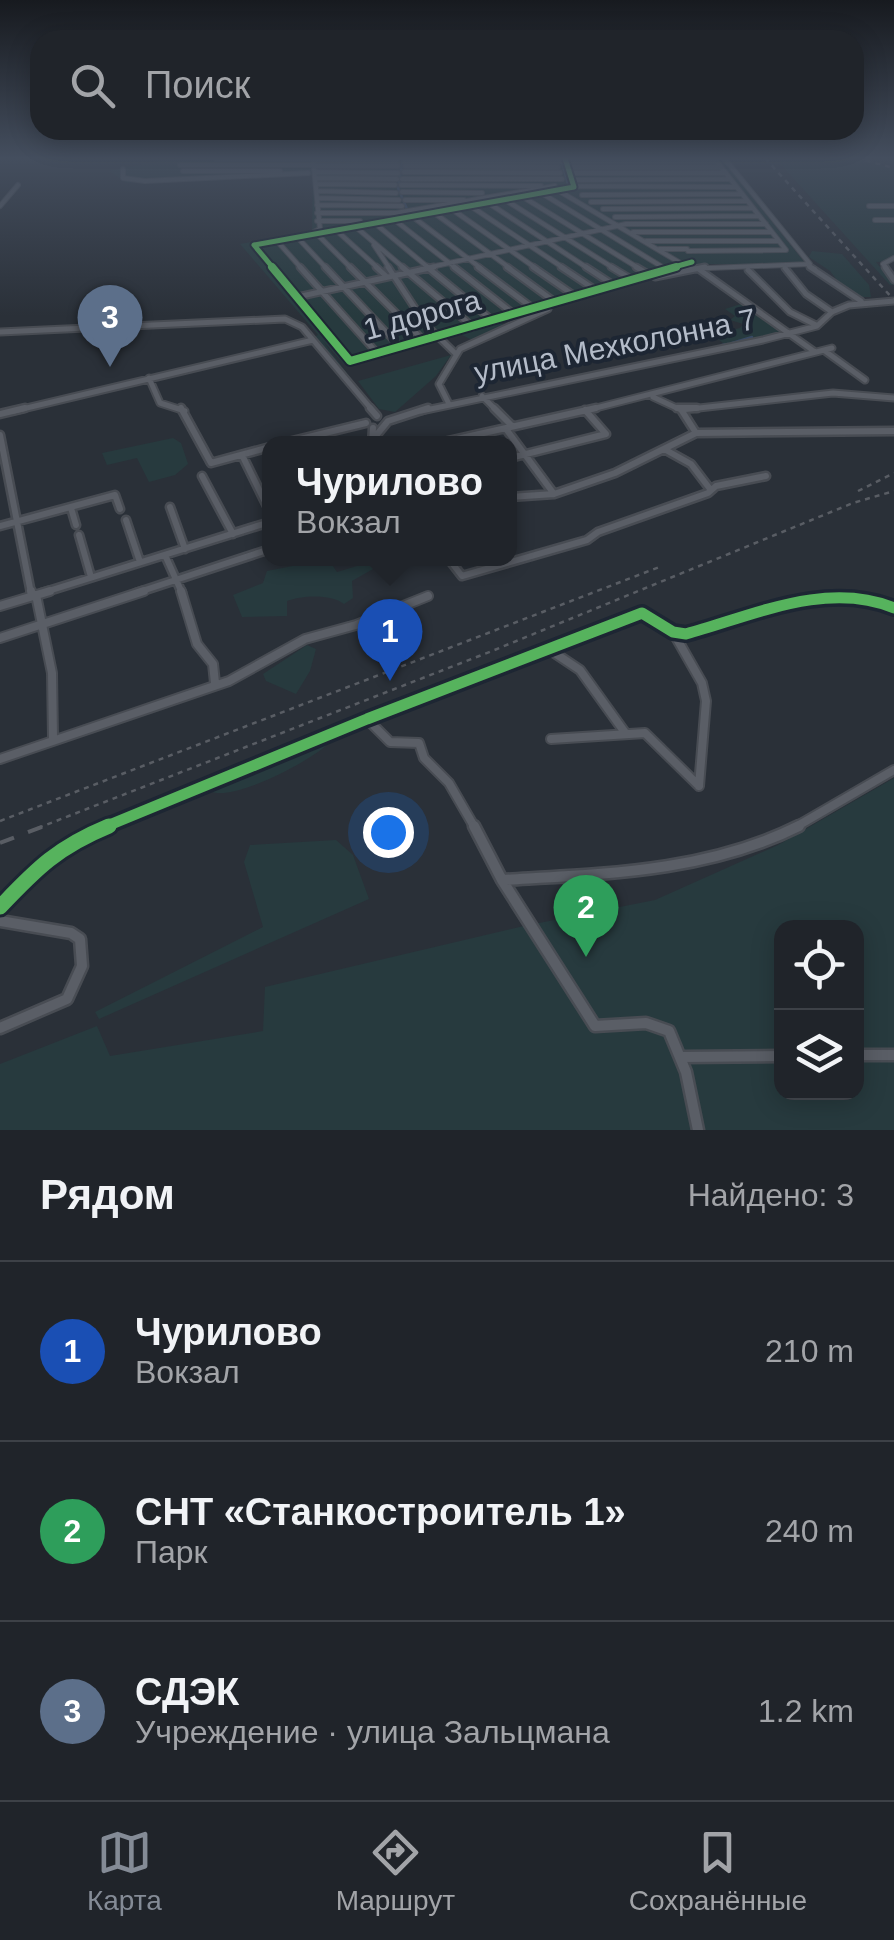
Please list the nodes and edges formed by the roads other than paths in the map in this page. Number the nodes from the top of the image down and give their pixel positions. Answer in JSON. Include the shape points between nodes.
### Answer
{"nodes":[{"id":1,"x":393,"y":211,"type":"edge"},
{"id":2,"x":419,"y":211,"type":"edge"},
{"id":3,"x":446,"y":211,"type":"edge"},
{"id":4,"x":455,"y":211,"type":"edge"},
{"id":5,"x":478,"y":211,"type":"edge"},
{"id":6,"x":501,"y":211,"type":"edge"},
{"id":7,"x":523,"y":211,"type":"edge"},
{"id":8,"x":546,"y":211,"type":"edge"},
{"id":9,"x":570,"y":211,"type":"edge"},
{"id":10,"x":592,"y":211,"type":"edge"},
{"id":11,"x":605,"y":211,"type":"edge"},
{"id":12,"x":667,"y":211,"type":"edge"},
{"id":13,"x":755,"y":211,"type":"edge"},
{"id":14,"x":766,"y":211,"type":"edge"},
{"id":15,"x":410,"y":212,"type":"junction"},
{"id":16,"x":433,"y":212,"type":"junction"},
{"id":17,"x":317,"y":213,"type":"joint"},
{"id":18,"x":670,"y":216,"type":"junction"},
{"id":19,"x":760,"y":216,"type":"junction"},
{"id":20,"x":614,"y":217,"type":"junction"},
{"id":21,"x":395,"y":220,"type":"junction"},
{"id":22,"x":874,"y":220,"type":"dead end"},
{"id":23,"x":894,"y":220,"type":"edge"},
{"id":24,"x":317,"y":221,"type":"junction"},
{"id":25,"x":360,"y":221,"type":"dead end"},
{"id":26,"x":376,"y":224,"type":"junction"},
{"id":27,"x":626,"y":224,"type":"junction"},
{"id":28,"x":675,"y":224,"type":"junction"},
{"id":29,"x":766,"y":224,"type":"junction"},
{"id":30,"x":618,"y":226,"type":"junction"},
{"id":31,"x":356,"y":227,"type":"junction"},
{"id":32,"x":336,"y":230,"type":"junction"},
{"id":33,"x":602,"y":230,"type":"junction"},
{"id":34,"x":630,"y":232,"type":"junction"},
{"id":35,"x":679,"y":232,"type":"junction"},
{"id":36,"x":772,"y":232,"type":"junction"},
{"id":37,"x":317,"y":234,"type":"junction"},
{"id":38,"x":584,"y":234,"type":"junction"},
{"id":39,"x":297,"y":238,"type":"junction"},
{"id":40,"x":567,"y":238,"type":"junction"},
{"id":41,"x":644,"y":240,"type":"junction"},
{"id":42,"x":683,"y":240,"type":"junction"},
{"id":43,"x":780,"y":240,"type":"junction"},
{"id":44,"x":277,"y":241,"type":"junction"},
{"id":45,"x":550,"y":242,"type":"junction"},
{"id":46,"x":254,"y":245,"type":"junction"},
{"id":47,"x":374,"y":245,"type":"junction"},
{"id":48,"x":531,"y":246,"type":"junction"},
{"id":49,"x":513,"y":250,"type":"junction"},
{"id":50,"x":658,"y":250,"type":"junction"},
{"id":51,"x":687,"y":250,"type":"junction"},
{"id":52,"x":494,"y":254,"type":"junction"},
{"id":53,"x":894,"y":258,"type":"edge"},
{"id":54,"x":472,"y":259,"type":"junction"},
{"id":55,"x":453,"y":264,"type":"junction"},
{"id":56,"x":682,"y":265,"type":"junction"},
{"id":57,"x":693,"y":265,"type":"junction"},
{"id":58,"x":810,"y":266,"type":"junction"},
{"id":59,"x":784,"y":267,"type":"junction"},
{"id":60,"x":430,"y":268,"type":"junction"},
{"id":61,"x":666,"y":270,"type":"junction"},
{"id":62,"x":748,"y":270,"type":"dead end"},
{"id":63,"x":409,"y":272,"type":"junction"},
{"id":64,"x":649,"y":275,"type":"junction"},
{"id":65,"x":390,"y":276,"type":"junction"},
{"id":66,"x":631,"y":280,"type":"junction"},
{"id":67,"x":894,"y":280,"type":"edge"},
{"id":68,"x":365,"y":281,"type":"junction"},
{"id":69,"x":614,"y":285,"type":"junction"},
{"id":70,"x":344,"y":286,"type":"junction"},
{"id":71,"x":595,"y":290,"type":"junction"},
{"id":72,"x":321,"y":291,"type":"junction"},
{"id":73,"x":298,"y":296,"type":"junction"},
{"id":74,"x":576,"y":296,"type":"junction"},
{"id":75,"x":894,"y":301,"type":"edge"},
{"id":76,"x":556,"y":302,"type":"junction"},
{"id":77,"x":862,"y":302,"type":"junction"},
{"id":78,"x":534,"y":309,"type":"junction"},
{"id":79,"x":832,"y":312,"type":"junction"},
{"id":80,"x":515,"y":315,"type":"junction"},
{"id":81,"x":493,"y":321,"type":"junction"},
{"id":82,"x":817,"y":326,"type":"junction"},
{"id":83,"x":473,"y":327,"type":"junction"},
{"id":84,"x":0,"y":332,"type":"edge"},
{"id":85,"x":790,"y":334,"type":"junction"},
{"id":86,"x":436,"y":337,"type":"junction"},
{"id":87,"x":312,"y":340,"type":"junction"},
{"id":88,"x":423,"y":340,"type":"junction"},
{"id":89,"x":400,"y":346,"type":"junction"},
{"id":90,"x":377,"y":353,"type":"junction"},
{"id":91,"x":815,"y":353,"type":"junction"},
{"id":92,"x":456,"y":354,"type":"junction"},
{"id":93,"x":148,"y":378,"type":"junction"},
{"id":94,"x":866,"y":380,"type":"dead end"},
{"id":95,"x":482,"y":394,"type":"junction"},
{"id":96,"x":652,"y":396,"type":"junction"},
{"id":97,"x":894,"y":398,"type":"edge"},
{"id":98,"x":448,"y":402,"type":"junction"},
{"id":99,"x":585,"y":410,"type":"junction"},
{"id":100,"x":682,"y":410,"type":"junction"},
{"id":101,"x":0,"y":414,"type":"edge"},
{"id":102,"x":400,"y":416,"type":"joint"},
{"id":103,"x":375,"y":419,"type":"junction"},
{"id":104,"x":377,"y":428,"type":"junction"},
{"id":105,"x":509,"y":428,"type":"junction"},
{"id":106,"x":894,"y":430,"type":"edge"},
{"id":107,"x":696,"y":433,"type":"junction"},
{"id":108,"x":0,"y":435,"type":"edge"},
{"id":109,"x":311,"y":436,"type":"edge"},
{"id":110,"x":375,"y":436,"type":"edge"},
{"id":111,"x":474,"y":436,"type":"edge"},
{"id":112,"x":514,"y":436,"type":"edge"},
{"id":113,"x":517,"y":440,"type":"edge"},
{"id":114,"x":664,"y":448,"type":"junction"},
{"id":115,"x":262,"y":449,"type":"edge"},
{"id":116,"x":526,"y":454,"type":"junction"},
{"id":117,"x":242,"y":455,"type":"junction"},
{"id":118,"x":517,"y":456,"type":"edge"},
{"id":119,"x":3,"y":464,"type":"edge"},
{"id":120,"x":202,"y":476,"type":"dead end"},
{"id":121,"x":766,"y":476,"type":"dead end"},
{"id":122,"x":710,"y":489,"type":"junction"},
{"id":123,"x":554,"y":494,"type":"junction"},
{"id":124,"x":262,"y":496,"type":"edge"},
{"id":125,"x":517,"y":497,"type":"edge"},
{"id":126,"x":71,"y":508,"type":"junction"},
{"id":127,"x":170,"y":508,"type":"dead end"},
{"id":128,"x":120,"y":509,"type":"dead end"},
{"id":129,"x":126,"y":520,"type":"dead end"},
{"id":130,"x":20,"y":522,"type":"junction"},
{"id":131,"x":76,"y":525,"type":"dead end"},
{"id":132,"x":262,"y":525,"type":"edge"},
{"id":133,"x":0,"y":526,"type":"edge"},
{"id":134,"x":233,"y":534,"type":"junction"},
{"id":135,"x":79,"y":535,"type":"dead end"},
{"id":136,"x":185,"y":549,"type":"junction"},
{"id":137,"x":262,"y":552,"type":"edge"},
{"id":138,"x":164,"y":555,"type":"junction"},
{"id":139,"x":517,"y":560,"type":"edge"},
{"id":140,"x":140,"y":562,"type":"junction"},
{"id":141,"x":454,"y":566,"type":"edge"},
{"id":142,"x":497,"y":566,"type":"edge"},
{"id":143,"x":91,"y":577,"type":"junction"},
{"id":144,"x":173,"y":580,"type":"junction"},
{"id":145,"x":34,"y":595,"type":"junction"},
{"id":146,"x":428,"y":596,"type":"dead end"},
{"id":147,"x":0,"y":606,"type":"edge"},
{"id":148,"x":894,"y":608,"type":"edge"},
{"id":149,"x":43,"y":624,"type":"junction"},
{"id":150,"x":673,"y":632,"type":"junction"},
{"id":151,"x":0,"y":638,"type":"edge"},
{"id":152,"x":549,"y":650,"type":"junction"},
{"id":153,"x":215,"y":684,"type":"junction"},
{"id":154,"x":367,"y":719,"type":"junction"},
{"id":155,"x":626,"y":734,"type":"junction"},
{"id":156,"x":54,"y":738,"type":"junction"},
{"id":157,"x":551,"y":739,"type":"dead end"},
{"id":158,"x":0,"y":759,"type":"edge"},
{"id":159,"x":894,"y":770,"type":"edge"},
{"id":160,"x":502,"y":880,"type":"junction"},
{"id":161,"x":0,"y":907,"type":"edge"},
{"id":162,"x":0,"y":921,"type":"edge"},
{"id":163,"x":0,"y":1028,"type":"edge"},
{"id":164,"x":864,"y":1055,"type":"edge"},
{"id":165,"x":894,"y":1055,"type":"edge"},
{"id":166,"x":774,"y":1056,"type":"edge"},
{"id":167,"x":682,"y":1057,"type":"junction"},
{"id":168,"x":698,"y":1130,"type":"edge"}],
"edges":[{"from":1,"to":15,"type":"street"},
{"from":2,"to":15,"type":"street"},
{"from":3,"to":16,"type":"street"},
{"from":4,"to":49,"type":"street"},
{"from":5,"to":48,"type":"street"},
{"from":6,"to":45,"type":"street"},
{"from":7,"to":40,"type":"street"},
{"from":8,"to":38,"type":"street"},
{"from":9,"to":33,"type":"street"},
{"from":10,"to":30,"type":"street"},
{"from":11,"to":20,"type":"street"},
{"from":12,"to":18,"type":"street"},
{"from":13,"to":19,"type":"street"},
{"from":14,"to":58,"type":"street"},
{"from":15,"to":16,"type":"street"},
{"from":15,"to":17,"type":"street"},
{"from":15,"to":21,"type":"street"},
{"from":15,"to":54,"type":"street"},
{"from":16,"to":52,"type":"street"},
{"from":17,"to":24,"type":"street"},
{"from":18,"to":19,"type":"street"},
{"from":18,"to":20,"type":"street"},
{"from":18,"to":28,"type":"street"},
{"from":19,"to":29,"type":"street"},
{"from":20,"to":27,"type":"street"},
{"from":21,"to":26,"type":"street"},
{"from":21,"to":55,"type":"street"},
{"from":22,"to":23,"type":"street"},
{"from":24,"to":25,"type":"street"},
{"from":24,"to":46,"type":"street","via":[[318,231]]},
{"from":26,"to":31,"type":"street"},
{"from":26,"to":60,"type":"street"},
{"from":27,"to":28,"type":"street"},
{"from":27,"to":30,"type":"street"},
{"from":28,"to":29,"type":"street"},
{"from":28,"to":35,"type":"street"},
{"from":29,"to":36,"type":"street"},
{"from":30,"to":33,"type":"street"},
{"from":30,"to":34,"type":"street"},
{"from":31,"to":32,"type":"street"},
{"from":31,"to":47,"type":"street"},
{"from":32,"to":37,"type":"street"},
{"from":32,"to":65,"type":"street"},
{"from":33,"to":38,"type":"street"},
{"from":33,"to":61,"type":"street"},
{"from":34,"to":35,"type":"street"},
{"from":34,"to":41,"type":"street"},
{"from":35,"to":36,"type":"street"},
{"from":35,"to":42,"type":"street"},
{"from":36,"to":43,"type":"street"},
{"from":37,"to":39,"type":"street"},
{"from":37,"to":68,"type":"street"},
{"from":38,"to":40,"type":"street"},
{"from":38,"to":64,"type":"street"},
{"from":39,"to":44,"type":"street"},
{"from":39,"to":70,"type":"street"},
{"from":40,"to":45,"type":"street"},
{"from":40,"to":66,"type":"street"},
{"from":41,"to":42,"type":"street"},
{"from":41,"to":50,"type":"street"},
{"from":42,"to":43,"type":"street"},
{"from":42,"to":51,"type":"street"},
{"from":43,"to":51,"type":"street","via":[[784,252]]},
{"from":44,"to":46,"type":"street"},
{"from":44,"to":72,"type":"street"},
{"from":45,"to":48,"type":"street"},
{"from":45,"to":69,"type":"street"},
{"from":46,"to":73,"type":"street","name":"1 дорога"},
{"from":47,"to":63,"type":"street"},
{"from":47,"to":65,"type":"street"},
{"from":48,"to":49,"type":"street"},
{"from":48,"to":71,"type":"street"},
{"from":49,"to":52,"type":"street"},
{"from":49,"to":74,"type":"street"},
{"from":50,"to":51,"type":"street"},
{"from":50,"to":56,"type":"street"},
{"from":51,"to":57,"type":"street"},
{"from":52,"to":54,"type":"street"},
{"from":52,"to":76,"type":"street"},
{"from":53,"to":67,"type":"street","via":[[883,264]]},
{"from":54,"to":55,"type":"street"},
{"from":54,"to":78,"type":"street"},
{"from":55,"to":60,"type":"street"},
{"from":55,"to":80,"type":"street"},
{"from":56,"to":57,"type":"street","name":"1 дорога"},
{"from":56,"to":61,"type":"street","name":"1 дорога"},
{"from":57,"to":59,"type":"street"},
{"from":57,"to":85,"type":"street","name":"улица Мехколонна 7"},
{"from":57,"to":92,"type":"street","via":[[544,310]]},
{"from":58,"to":59,"type":"street"},
{"from":58,"to":77,"type":"street"},
{"from":59,"to":79,"type":"street"},
{"from":60,"to":63,"type":"street"},
{"from":60,"to":81,"type":"street"},
{"from":61,"to":64,"type":"street","name":"1 дорога"},
{"from":62,"to":82,"type":"street","via":[[790,312]]},
{"from":63,"to":65,"type":"street"},
{"from":63,"to":83,"type":"street"},
{"from":64,"to":66,"type":"street","name":"1 дорога"},
{"from":65,"to":68,"type":"street"},
{"from":65,"to":86,"type":"street"},
{"from":66,"to":69,"type":"street","name":"1 дорога"},
{"from":68,"to":70,"type":"street"},
{"from":68,"to":88,"type":"street"},
{"from":69,"to":71,"type":"street","name":"1 дорога"},
{"from":70,"to":72,"type":"street"},
{"from":70,"to":89,"type":"street"},
{"from":71,"to":74,"type":"street","name":"1 дорога"},
{"from":72,"to":73,"type":"street"},
{"from":72,"to":90,"type":"street"},
{"from":73,"to":90,"type":"street","name":"1 дорога","via":[[350,361]]},
{"from":74,"to":76,"type":"street","name":"1 дорога"},
{"from":75,"to":77,"type":"street"},
{"from":76,"to":78,"type":"street","name":"1 дорога"},
{"from":77,"to":79,"type":"street"},
{"from":78,"to":80,"type":"street","name":"1 дорога"},
{"from":79,"to":82,"type":"street"},
{"from":80,"to":81,"type":"street","name":"1 дорога"},
{"from":81,"to":83,"type":"street","name":"1 дорога"},
{"from":82,"to":85,"type":"street","name":"улица Мехколонна 7"},
{"from":83,"to":86,"type":"street","name":"1 дорога"},
{"from":84,"to":87,"type":"street","via":[[271,317],[297,324]]},
{"from":85,"to":91,"type":"street","name":"улица Мехколонна 7"},
{"from":85,"to":95,"type":"street","name":"улица Мехколонна 7"},
{"from":86,"to":88,"type":"street","name":"1 дорога"},
{"from":86,"to":92,"type":"street"},
{"from":87,"to":93,"type":"street"},
{"from":87,"to":103,"type":"street"},
{"from":88,"to":89,"type":"street","name":"1 дорога"},
{"from":89,"to":90,"type":"street","name":"1 дорога"},
{"from":91,"to":94,"type":"street","via":[[828,349]]},
{"from":91,"to":96,"type":"street"},
{"from":92,"to":98,"type":"street","via":[[439,384]]},
{"from":93,"to":101,"type":"street"},
{"from":93,"to":117,"type":"street","via":[[160,403],[184,408],[211,463]]},
{"from":95,"to":98,"type":"street","name":"улица Мехколонна 7"},
{"from":95,"to":105,"type":"street"},
{"from":96,"to":99,"type":"street"},
{"from":96,"to":100,"type":"street"},
{"from":97,"to":100,"type":"street","via":[[833,393]]},
{"from":98,"to":102,"type":"street"},
{"from":99,"to":105,"type":"street"},
{"from":99,"to":116,"type":"street","via":[[606,434]]},
{"from":100,"to":107,"type":"street"},
{"from":102,"to":103,"type":"street"},
{"from":103,"to":104,"type":"street"},
{"from":103,"to":104,"type":"street"},
{"from":103,"to":109,"type":"street"},
{"from":104,"to":110,"type":"street"},
{"from":105,"to":111,"type":"street"},
{"from":105,"to":112,"type":"street"},
{"from":106,"to":107,"type":"street"},
{"from":107,"to":114,"type":"street"},
{"from":108,"to":119,"type":"street"},
{"from":113,"to":116,"type":"street"},
{"from":114,"to":122,"type":"street","via":[[691,464]]},
{"from":114,"to":123,"type":"street"},
{"from":115,"to":117,"type":"street"},
{"from":116,"to":118,"type":"street"},
{"from":116,"to":123,"type":"street"},
{"from":117,"to":124,"type":"street"},
{"from":119,"to":130,"type":"street"},
{"from":120,"to":134,"type":"street"},
{"from":121,"to":122,"type":"street"},
{"from":122,"to":139,"type":"street","via":[[587,540]]},
{"from":123,"to":125,"type":"street"},
{"from":126,"to":128,"type":"street","via":[[115,495]]},
{"from":126,"to":130,"type":"street"},
{"from":126,"to":131,"type":"street"},
{"from":127,"to":136,"type":"street"},
{"from":129,"to":140,"type":"street"},
{"from":130,"to":133,"type":"street"},
{"from":130,"to":145,"type":"street"},
{"from":132,"to":134,"type":"street"},
{"from":134,"to":136,"type":"street"},
{"from":135,"to":143,"type":"street"},
{"from":136,"to":138,"type":"street"},
{"from":137,"to":144,"type":"street"},
{"from":138,"to":140,"type":"street"},
{"from":138,"to":144,"type":"street"},
{"from":140,"to":143,"type":"street"},
{"from":141,"to":142,"type":"street","via":[[462,576]]},
{"from":143,"to":145,"type":"street"},
{"from":144,"to":149,"type":"street"},
{"from":144,"to":153,"type":"street"},
{"from":145,"to":147,"type":"street"},
{"from":145,"to":149,"type":"street"},
{"from":146,"to":153,"type":"street","via":[[305,639]]},
{"from":148,"to":150,"type":"street","via":[[871,597],[840,597]]},
{"from":149,"to":151,"type":"street"},
{"from":149,"to":156,"type":"street"},
{"from":150,"to":152,"type":"street","via":[[642,613]]},
{"from":150,"to":155,"type":"street","via":[[706,701],[698,786],[645,733]]},
{"from":152,"to":154,"type":"street"},
{"from":152,"to":155,"type":"street","via":[[580,670]]},
{"from":153,"to":156,"type":"street"},
{"from":154,"to":160,"type":"street","via":[[396,747],[419,743]]},
{"from":154,"to":161,"type":"street","via":[[70,842]]},
{"from":155,"to":157,"type":"street"},
{"from":156,"to":158,"type":"street"},
{"from":159,"to":160,"type":"street","via":[[791,830],[726,854],[621,874]]},
{"from":160,"to":167,"type":"street","via":[[595,1026],[664,1026]]},
{"from":162,"to":163,"type":"street","via":[[70,933],[80,939],[82,966],[67,999]]},
{"from":164,"to":165,"type":"street"},
{"from":166,"to":167,"type":"street"},
{"from":167,"to":168,"type":"street"}]}
